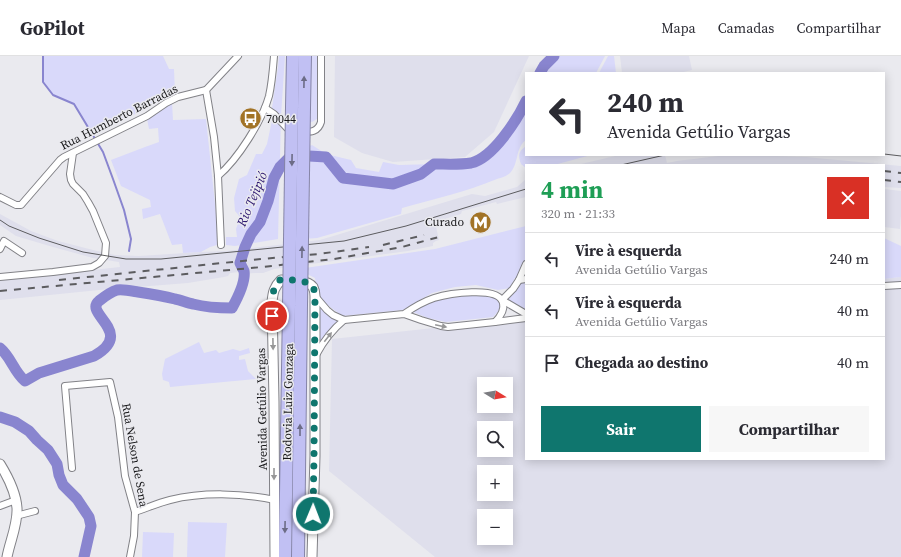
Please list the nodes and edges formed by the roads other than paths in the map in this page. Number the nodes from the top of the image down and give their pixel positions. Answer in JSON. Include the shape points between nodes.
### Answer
{"nodes":[{"id":1,"x":238,"y":56,"type":"edge"},
{"id":2,"x":274,"y":56,"type":"edge"},
{"id":3,"x":293,"y":56,"type":"edge"},
{"id":4,"x":305,"y":56,"type":"edge"},
{"id":5,"x":321,"y":56,"type":"edge"},
{"id":6,"x":206,"y":90,"type":"junction"},
{"id":7,"x":265,"y":108,"type":"junction"},
{"id":8,"x":298,"y":108,"type":"junction"},
{"id":9,"x":73,"y":153,"type":"junction"},
{"id":10,"x":218,"y":176,"type":"junction"},
{"id":11,"x":0,"y":197,"type":"edge"},
{"id":12,"x":221,"y":245,"type":"dead end"},
{"id":13,"x":0,"y":249,"type":"edge"},
{"id":14,"x":22,"y":253,"type":"dead end"},
{"id":15,"x":525,"y":266,"type":"edge"},
{"id":16,"x":0,"y":277,"type":"edge"},
{"id":17,"x":525,"y":279,"type":"edge"},
{"id":18,"x":519,"y":280,"type":"junction"},
{"id":19,"x":901,"y":284,"type":"edge"},
{"id":20,"x":885,"y":286,"type":"edge"},
{"id":21,"x":315,"y":296,"type":"junction"},
{"id":22,"x":502,"y":300,"type":"junction"},
{"id":23,"x":295,"y":305,"type":"junction"},
{"id":24,"x":525,"y":313,"type":"edge"},
{"id":25,"x":404,"y":314,"type":"junction"},
{"id":26,"x":525,"y":318,"type":"edge"},
{"id":27,"x":344,"y":320,"type":"junction"},
{"id":28,"x":495,"y":322,"type":"junction"},
{"id":29,"x":315,"y":356,"type":"junction"},
{"id":30,"x":0,"y":464,"type":"edge"},
{"id":31,"x":72,"y":468,"type":"dead end"},
{"id":32,"x":16,"y":500,"type":"junction"},
{"id":33,"x":275,"y":500,"type":"junction"},
{"id":34,"x":0,"y":506,"type":"edge"},
{"id":35,"x":35,"y":511,"type":"dead end"},
{"id":36,"x":135,"y":512,"type":"junction"},
{"id":37,"x":16,"y":516,"type":"junction"},
{"id":38,"x":299,"y":525,"type":"junction"},
{"id":39,"x":7,"y":557,"type":"edge"},
{"id":40,"x":130,"y":557,"type":"edge"},
{"id":41,"x":275,"y":557,"type":"edge"},
{"id":42,"x":285,"y":557,"type":"edge"},
{"id":43,"x":298,"y":557,"type":"edge"},
{"id":44,"x":303,"y":557,"type":"edge"},
{"id":45,"x":312,"y":557,"type":"edge"}],
"edges":[{"from":1,"to":6,"type":"street"},
{"from":2,"to":7,"type":"street"},
{"from":3,"to":8,"type":"highway","name":"Rodovia Luiz Gonzaga"},
{"from":8,"to":4,"type":"highway","name":"Rodovia Luiz Gonzaga","one_way":true},
{"from":5,"to":7,"type":"street","via":[[322,115],[316,130],[292,131]]},
{"from":6,"to":9,"type":"street","name":"Rua Humberto Barradas","via":[[178,97],[147,116]]},
{"from":6,"to":10,"type":"street"},
{"from":7,"to":10,"type":"street","via":[[246,142]]},
{"from":8,"to":23,"type":"highway","name":"Rodovia Luiz Gonzaga","bridge":true},
{"from":9,"to":11,"type":"street","name":"Rua Humberto Barradas","via":[[55,164],[21,205]]},
{"from":9,"to":16,"type":"street","via":[[71,180],[93,211],[106,243],[105,256],[92,267]]},
{"from":10,"to":12,"type":"street"},
{"from":13,"to":14,"type":"street","via":[[4,241]]},
{"from":15,"to":18,"type":"street"},
{"from":17,"to":18,"type":"street"},
{"from":18,"to":22,"type":"street"},
{"from":19,"to":20,"type":"street"},
{"from":21,"to":27,"type":"street","via":[[333,315]]},
{"from":21,"to":29,"type":"street"},
{"from":21,"to":33,"type":"street","name":"Avenida Getúlio Vargas","one_way":true,"via":[[313,287],[299,280],[280,280],[273,292]]},
{"from":22,"to":24,"type":"street"},
{"from":22,"to":25,"type":"street","via":[[498,296],[484,292],[455,295],[420,303]]},
{"from":22,"to":28,"type":"street","via":[[503,311]]},
{"from":38,"to":23,"type":"highway","name":"Rodovia Luiz Gonzaga","one_way":true},
{"from":23,"to":42,"type":"highway","name":"Rodovia Luiz Gonzaga","one_way":true},
{"from":25,"to":27,"type":"street"},
{"from":25,"to":28,"type":"street","one_way":true,"via":[[445,327]]},
{"from":26,"to":28,"type":"street"},
{"from":29,"to":27,"type":"street","one_way":true,"via":[[326,338]]},
{"from":29,"to":45,"type":"street"},
{"from":30,"to":32,"type":"street"},
{"from":31,"to":36,"type":"street","name":"Rua Nelson de Sena","via":[[64,386],[110,382],[118,417],[125,476]]},
{"from":32,"to":34,"type":"street"},
{"from":32,"to":37,"type":"street"},
{"from":33,"to":36,"type":"street","via":[[230,494],[191,496]]},
{"from":33,"to":41,"type":"street","name":"Avenida Getúlio Vargas"},
{"from":35,"to":37,"type":"street"},
{"from":36,"to":40,"type":"street","name":"Rua Nelson de Sena"},
{"from":37,"to":39,"type":"street"},
{"from":38,"to":43,"type":"highway","name":"Rodovia Luiz Gonzaga"},
{"from":38,"to":44,"type":"highway"}]}
